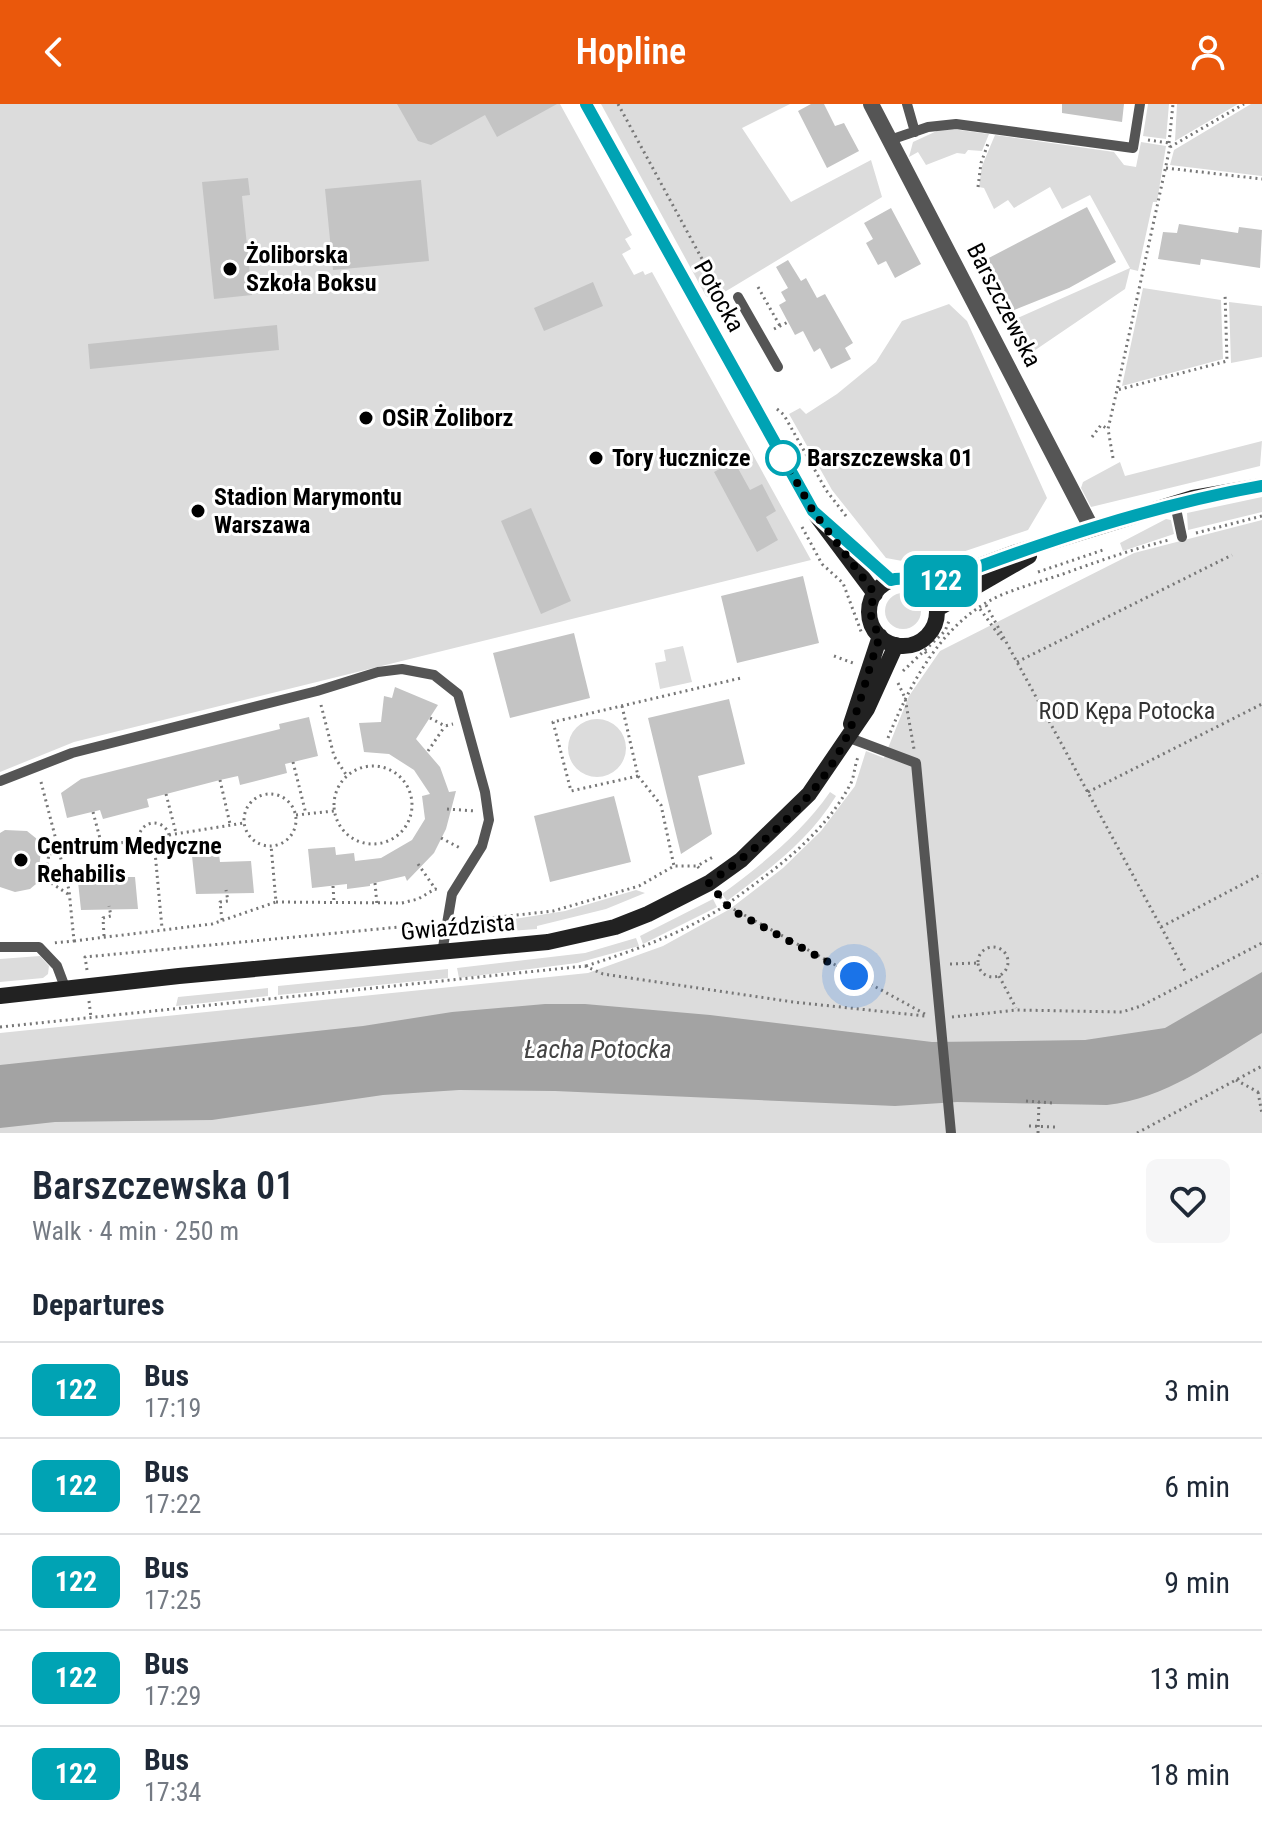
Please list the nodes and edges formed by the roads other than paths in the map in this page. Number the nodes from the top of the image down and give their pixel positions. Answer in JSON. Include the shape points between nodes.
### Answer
{"nodes":[{"id":1,"x":586,"y":104,"type":"edge"},
{"id":2,"x":871,"y":104,"type":"edge"},
{"id":3,"x":907,"y":104,"type":"edge"},
{"id":4,"x":1140,"y":104,"type":"edge"},
{"id":5,"x":915,"y":132,"type":"junction"},
{"id":6,"x":890,"y":140,"type":"junction"},
{"id":7,"x":738,"y":297,"type":"dead end"},
{"id":8,"x":778,"y":367,"type":"dead end"},
{"id":9,"x":1262,"y":486,"type":"edge"},
{"id":10,"x":1175,"y":504,"type":"junction"},
{"id":11,"x":813,"y":511,"type":"junction"},
{"id":12,"x":1092,"y":529,"type":"junction"},
{"id":13,"x":1182,"y":537,"type":"road end"},
{"id":14,"x":1064,"y":538,"type":"junction"},
{"id":15,"x":891,"y":580,"type":"junction"},
{"id":16,"x":925,"y":586,"type":"junction"},
{"id":17,"x":875,"y":594,"type":"junction"},
{"id":18,"x":937,"y":609,"type":"junction"},
{"id":19,"x":880,"y":636,"type":"junction"},
{"id":20,"x":896,"y":645,"type":"junction"},
{"id":21,"x":878,"y":667,"type":"junction"},
{"id":22,"x":847,"y":737,"type":"junction"},
{"id":23,"x":0,"y":781,"type":"edge"},
{"id":24,"x":0,"y":947,"type":"edge"},
{"id":25,"x":442,"y":953,"type":"junction"},
{"id":26,"x":66,"y":990,"type":"junction"},
{"id":27,"x":0,"y":996,"type":"edge"},
{"id":28,"x":951,"y":1133,"type":"edge"}],
"edges":[{"from":1,"to":11,"type":"street","name":"Potocka"},
{"from":2,"to":6,"type":"street","name":"Barszczewska"},
{"from":3,"to":5,"type":"lane"},
{"from":4,"to":5,"type":"lane","via":[[1133,148],[956,124]]},
{"from":5,"to":6,"type":"lane"},
{"from":6,"to":12,"type":"street","name":"Barszczewska"},
{"from":7,"to":8,"type":"lane"},
{"from":9,"to":10,"type":"street"},
{"from":10,"to":12,"type":"street"},
{"from":10,"to":13,"type":"lane"},
{"from":11,"to":15,"type":"street","name":"Potocka"},
{"from":11,"to":17,"type":"street","name":"Potocka"},
{"from":12,"to":14,"type":"street"},
{"from":14,"to":16,"type":"street"},
{"from":14,"to":18,"type":"street","via":[[977,592]]},
{"from":15,"to":16,"type":"street","via":[[905,578]]},
{"from":15,"to":17,"type":"street"},
{"from":16,"to":18,"type":"street"},
{"from":17,"to":19,"type":"street","via":[[869,608]]},
{"from":18,"to":20,"type":"street","via":[[932,630],[918,642]]},
{"from":19,"to":20,"type":"street"},
{"from":19,"to":21,"type":"street","name":"Gwiaździsta"},
{"from":20,"to":21,"type":"street","name":"Gwiaździsta"},
{"from":21,"to":22,"type":"street","name":"Gwiaździsta"},
{"from":22,"to":25,"type":"street","name":"Gwiaździsta","via":[[798,806],[709,883],[615,927],[548,942]]},
{"from":22,"to":28,"type":"lane","via":[[916,763]]},
{"from":23,"to":25,"type":"lane","via":[[72,753],[378,672],[402,669],[434,675],[458,694],[489,820],[482,846],[452,894]]},
{"from":24,"to":26,"type":"lane","via":[[42,949],[57,966]]},
{"from":25,"to":26,"type":"street","name":"Gwiaździsta"},
{"from":26,"to":27,"type":"street","name":"Gwiaździsta"}]}
